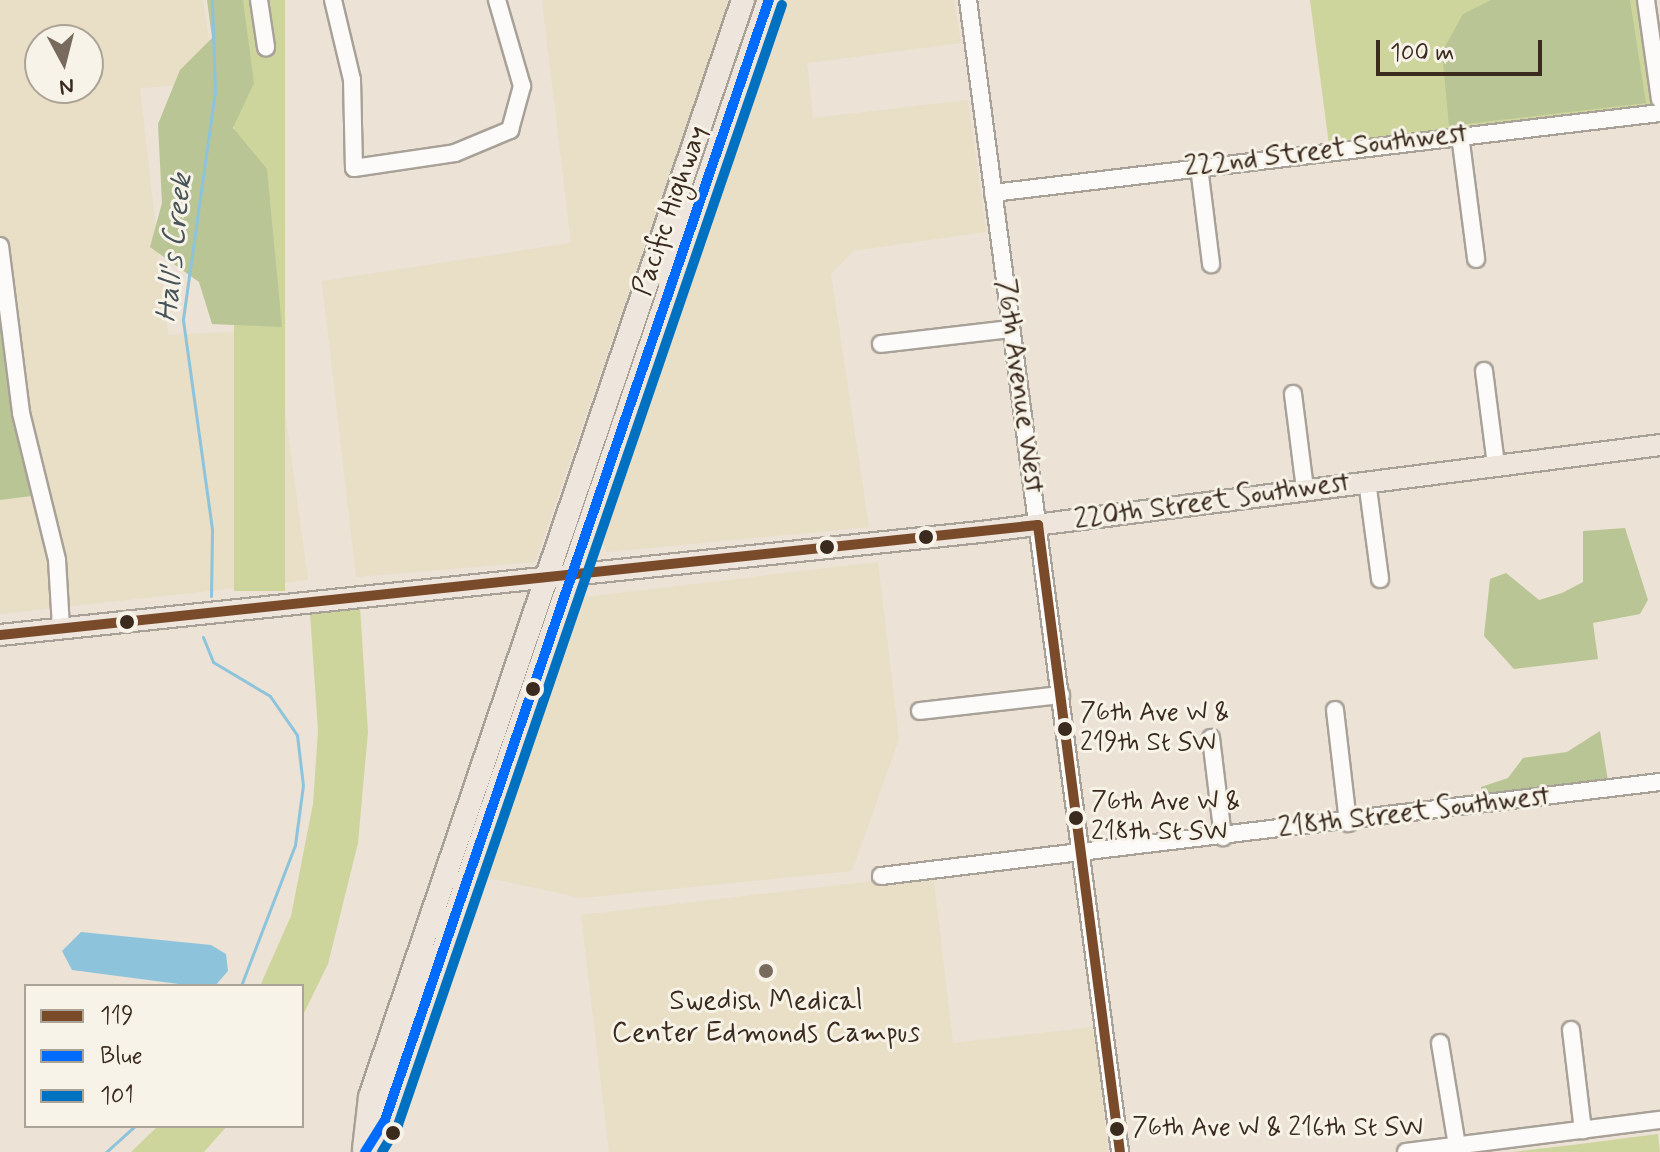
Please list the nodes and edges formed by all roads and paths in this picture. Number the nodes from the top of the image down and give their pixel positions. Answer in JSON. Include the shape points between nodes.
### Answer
{"nodes":[{"id":1,"x":259,"y":0,"type":"edge"},
{"id":2,"x":333,"y":0,"type":"edge"},
{"id":3,"x":497,"y":0,"type":"edge"},
{"id":4,"x":743,"y":0,"type":"edge"},
{"id":5,"x":769,"y":0,"type":"edge"},
{"id":6,"x":968,"y":0,"type":"edge"},
{"id":7,"x":1646,"y":0,"type":"edge"},
{"id":8,"x":266,"y":47,"type":"dead end"},
{"id":9,"x":1660,"y":99,"type":"edge"},
{"id":10,"x":1660,"y":113,"type":"edge"},
{"id":11,"x":1460,"y":135,"type":"junction"},
{"id":12,"x":1199,"y":167,"type":"junction"},
{"id":13,"x":679,"y":187,"type":"junction"},
{"id":14,"x":993,"y":193,"type":"junction"},
{"id":15,"x":0,"y":246,"type":"edge"},
{"id":16,"x":1476,"y":259,"type":"dead end"},
{"id":17,"x":1211,"y":264,"type":"dead end"},
{"id":18,"x":670,"y":284,"type":"junction"},
{"id":19,"x":1011,"y":329,"type":"junction"},
{"id":20,"x":881,"y":344,"type":"dead end"},
{"id":21,"x":1484,"y":371,"type":"dead end"},
{"id":22,"x":1293,"y":394,"type":"dead end"},
{"id":23,"x":1660,"y":445,"type":"edge"},
{"id":24,"x":1496,"y":465,"type":"junction"},
{"id":25,"x":1367,"y":481,"type":"junction"},
{"id":26,"x":1305,"y":489,"type":"junction"},
{"id":27,"x":1038,"y":525,"type":"junction"},
{"id":28,"x":571,"y":575,"type":"junction"},
{"id":29,"x":547,"y":577,"type":"junction"},
{"id":30,"x":1380,"y":579,"type":"dead end"},
{"id":31,"x":61,"y":628,"type":"junction"},
{"id":32,"x":0,"y":635,"type":"edge"},
{"id":33,"x":1061,"y":695,"type":"junction"},
{"id":34,"x":1335,"y":710,"type":"dead end"},
{"id":35,"x":920,"y":711,"type":"dead end"},
{"id":36,"x":1211,"y":738,"type":"dead end"},
{"id":37,"x":1660,"y":782,"type":"edge"},
{"id":38,"x":1348,"y":823,"type":"junction"},
{"id":39,"x":1223,"y":837,"type":"junction"},
{"id":40,"x":1081,"y":853,"type":"junction"},
{"id":41,"x":881,"y":876,"type":"dead end"},
{"id":42,"x":1571,"y":1030,"type":"dead end"},
{"id":43,"x":1440,"y":1043,"type":"dead end"},
{"id":44,"x":1660,"y":1120,"type":"edge"},
{"id":45,"x":1583,"y":1130,"type":"junction"},
{"id":46,"x":1457,"y":1146,"type":"junction"},
{"id":47,"x":365,"y":1152,"type":"edge"},
{"id":48,"x":1120,"y":1152,"type":"edge"},
{"id":49,"x":1406,"y":1152,"type":"edge"}],
"edges":[{"from":1,"to":8,"type":"street"},
{"from":2,"to":3,"type":"street","via":[[352,80],[354,168],[455,153],[510,130],[522,86]]},
{"from":4,"to":13,"type":"highway","name":"Pacific Highway"},
{"from":5,"to":18,"type":"highway","name":"Pacific Highway"},
{"from":6,"to":14,"type":"street","name":"76th Avenue West"},
{"from":7,"to":9,"type":"street"},
{"from":10,"to":11,"type":"street","name":"222nd Street Southwest"},
{"from":11,"to":12,"type":"street","name":"222nd Street Southwest"},
{"from":11,"to":16,"type":"street"},
{"from":12,"to":14,"type":"street","name":"222nd Street Southwest"},
{"from":12,"to":17,"type":"street"},
{"from":13,"to":18,"type":"main road","via":[[683,208],[664,273]]},
{"from":13,"to":29,"type":"highway","name":"Pacific Highway"},
{"from":14,"to":19,"type":"street","name":"76th Avenue West"},
{"from":15,"to":31,"type":"street","via":[[21,413],[57,560]]},
{"from":18,"to":28,"type":"highway","name":"Pacific Highway"},
{"from":19,"to":20,"type":"street"},
{"from":19,"to":27,"type":"street","name":"76th Avenue West"},
{"from":21,"to":24,"type":"street"},
{"from":22,"to":26,"type":"street"},
{"from":23,"to":24,"type":"main road","name":"220th Street Southwest"},
{"from":24,"to":25,"type":"main road","name":"220th Street Southwest"},
{"from":25,"to":26,"type":"main road","name":"220th Street Southwest"},
{"from":25,"to":30,"type":"street"},
{"from":26,"to":27,"type":"main road","name":"220th Street Southwest"},
{"from":27,"to":28,"type":"main road","name":"220th Street Southwest"},
{"from":27,"to":33,"type":"street","name":"76th Avenue West"},
{"from":28,"to":29,"type":"main road","name":"220th Street Southwest"},
{"from":28,"to":47,"type":"highway","name":"Pacific Highway","via":[[385,1120]]},
{"from":29,"to":31,"type":"main road","name":"220th Street Southwest"},
{"from":29,"to":47,"type":"highway","name":"Pacific Highway","via":[[370,1097]]},
{"from":31,"to":32,"type":"main road","name":"220th Street Southwest"},
{"from":33,"to":35,"type":"street"},
{"from":33,"to":40,"type":"street","name":"76th Avenue West"},
{"from":34,"to":38,"type":"street"},
{"from":36,"to":39,"type":"street"},
{"from":37,"to":38,"type":"street","name":"218th Street Southwest"},
{"from":38,"to":39,"type":"street","name":"218th Street Southwest"},
{"from":39,"to":40,"type":"street","name":"218th Street Southwest"},
{"from":40,"to":41,"type":"street","name":"218th Street Southwest"},
{"from":40,"to":48,"type":"street","name":"76th Avenue West"},
{"from":42,"to":45,"type":"street"},
{"from":43,"to":46,"type":"street"},
{"from":44,"to":45,"type":"street"},
{"from":45,"to":46,"type":"street"},
{"from":46,"to":49,"type":"street"}]}
